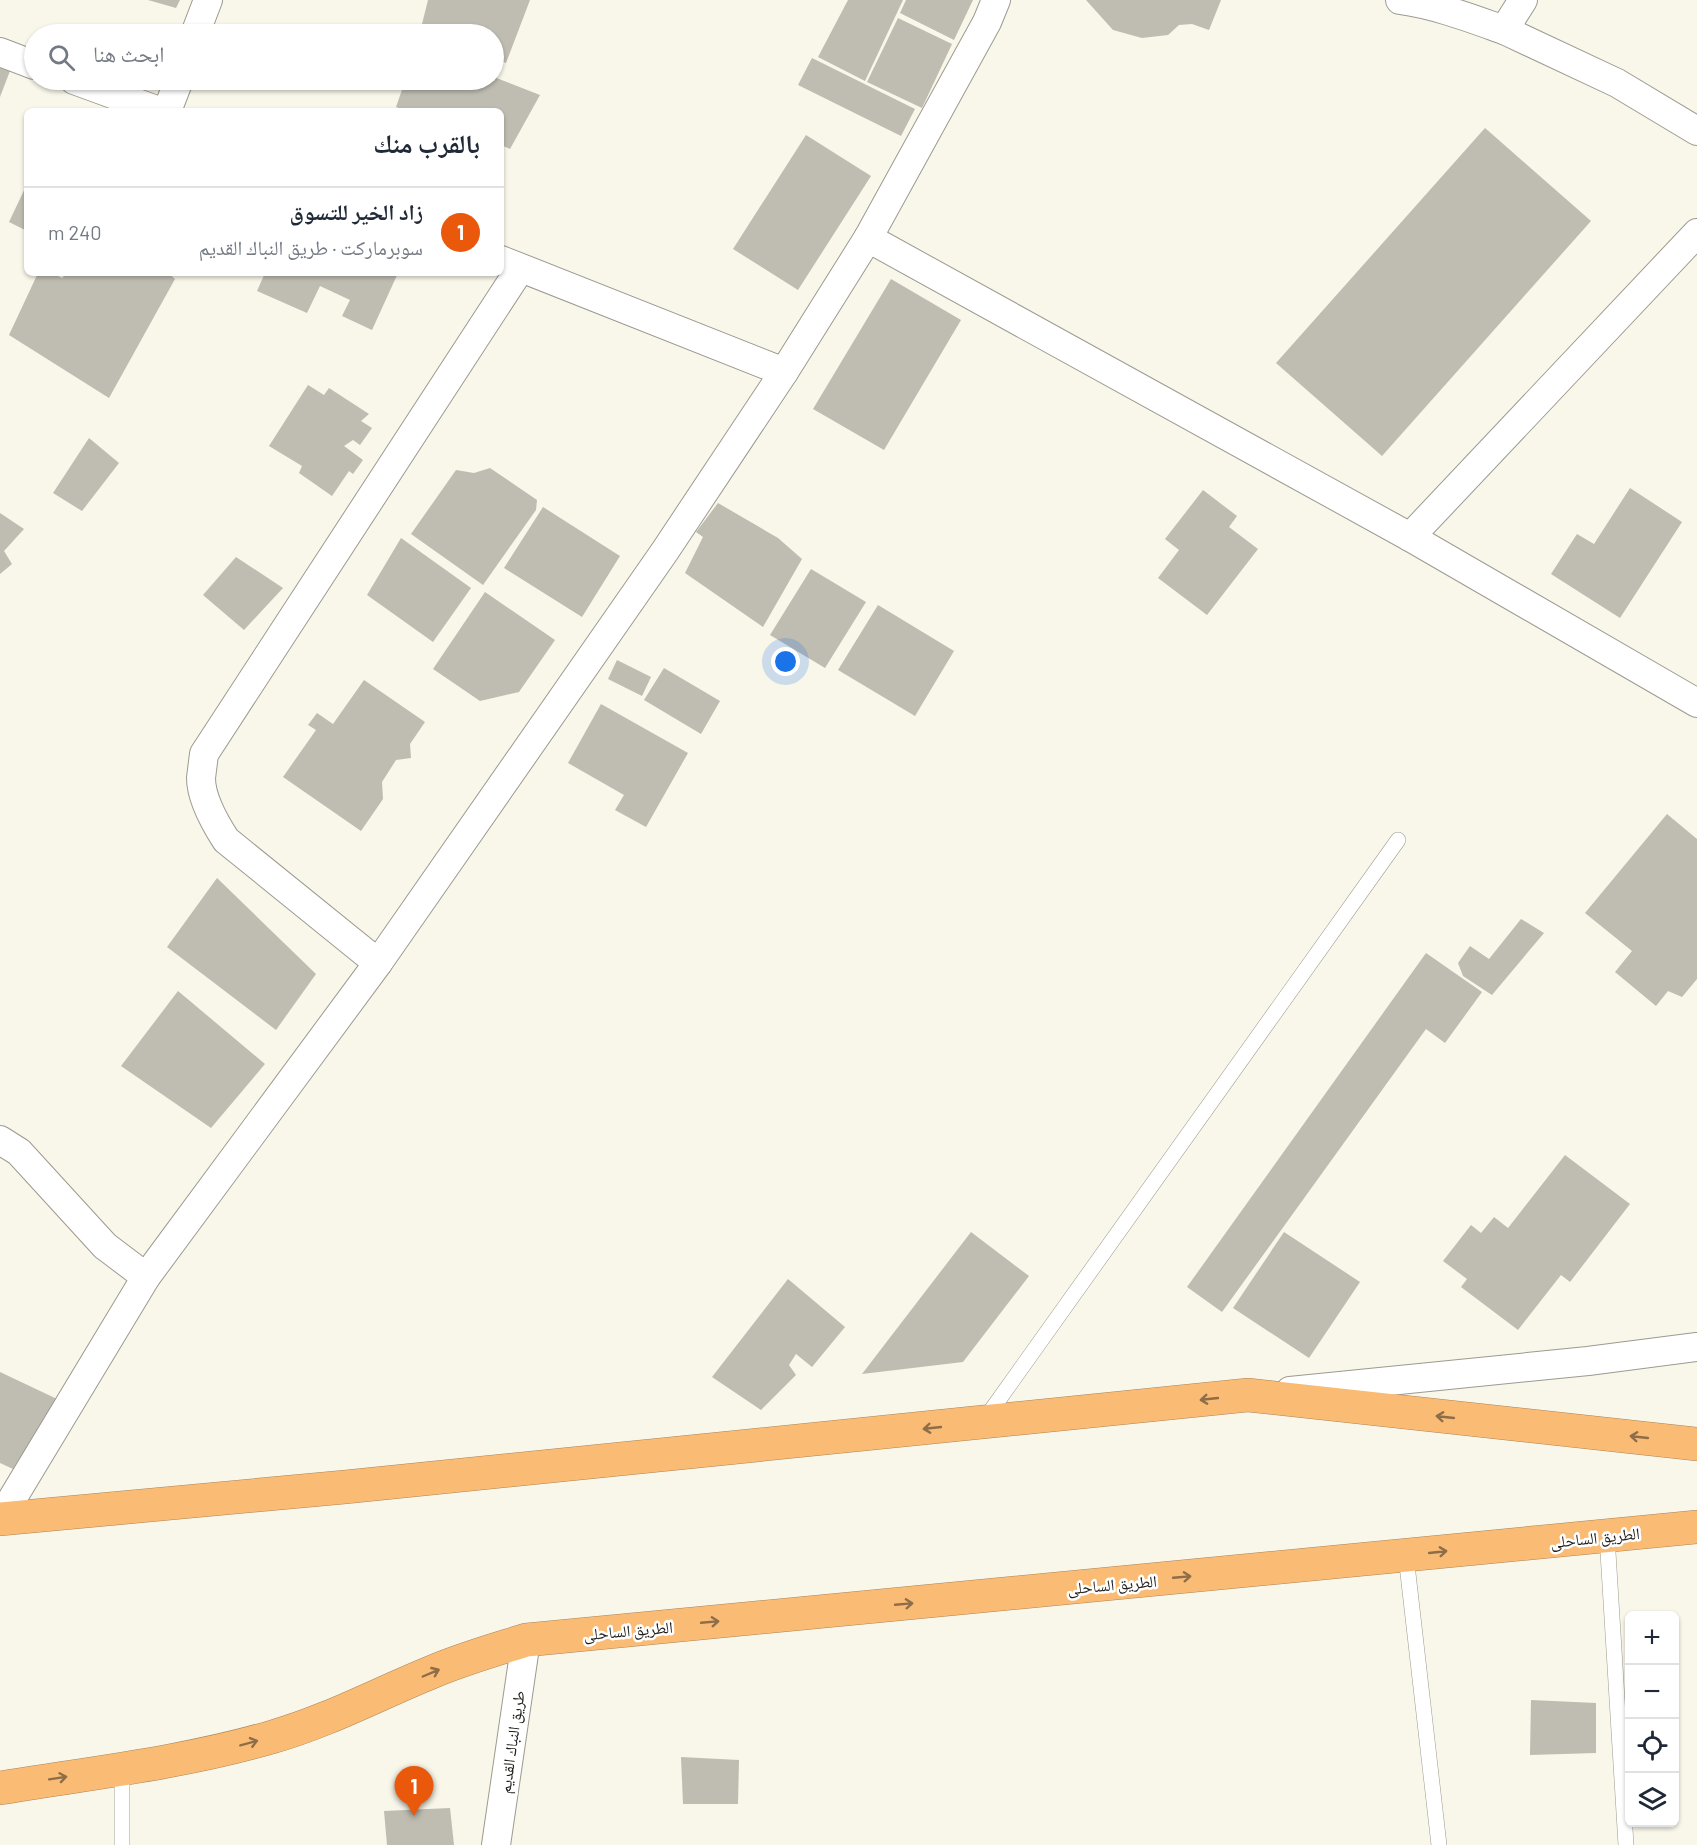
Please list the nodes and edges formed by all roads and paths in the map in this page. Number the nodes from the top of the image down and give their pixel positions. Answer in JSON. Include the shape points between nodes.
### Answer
{"nodes":[{"id":1,"x":208,"y":0,"type":"edge"},
{"id":2,"x":996,"y":0,"type":"edge"},
{"id":3,"x":1400,"y":0,"type":"edge"},
{"id":4,"x":1523,"y":0,"type":"edge"},
{"id":5,"x":199,"y":24,"type":"edge"},
{"id":6,"x":1504,"y":30,"type":"junction"},
{"id":7,"x":0,"y":52,"type":"edge"},
{"id":8,"x":24,"y":61,"type":"edge"},
{"id":9,"x":101,"y":90,"type":"edge"},
{"id":10,"x":175,"y":90,"type":"edge"},
{"id":11,"x":151,"y":108,"type":"edge"},
{"id":12,"x":168,"y":108,"type":"edge"},
{"id":13,"x":1697,"y":131,"type":"edge"},
{"id":14,"x":1697,"y":233,"type":"edge"},
{"id":15,"x":868,"y":238,"type":"junction"},
{"id":16,"x":510,"y":265,"type":"edge"},
{"id":17,"x":503,"y":276,"type":"edge"},
{"id":18,"x":784,"y":372,"type":"junction"},
{"id":19,"x":1410,"y":537,"type":"junction"},
{"id":20,"x":1697,"y":703,"type":"edge"},
{"id":21,"x":1398,"y":840,"type":"dead end"},
{"id":22,"x":378,"y":963,"type":"junction"},
{"id":23,"x":0,"y":1140,"type":"edge"},
{"id":24,"x":146,"y":1277,"type":"junction"},
{"id":25,"x":1697,"y":1347,"type":"edge"},
{"id":26,"x":1248,"y":1395,"type":"junction"},
{"id":27,"x":982,"y":1423,"type":"junction"},
{"id":28,"x":1697,"y":1444,"type":"edge"},
{"id":29,"x":0,"y":1519,"type":"edge"},
{"id":30,"x":1697,"y":1527,"type":"edge"},
{"id":31,"x":1607,"y":1536,"type":"junction"},
{"id":32,"x":1406,"y":1556,"type":"junction"},
{"id":33,"x":526,"y":1640,"type":"junction"},
{"id":34,"x":122,"y":1768,"type":"junction"},
{"id":35,"x":0,"y":1788,"type":"edge"},
{"id":36,"x":122,"y":1845,"type":"edge"},
{"id":37,"x":496,"y":1845,"type":"edge"},
{"id":38,"x":1439,"y":1845,"type":"edge"},
{"id":39,"x":1626,"y":1845,"type":"edge"}],
"edges":[{"from":1,"to":5,"type":"street"},
{"from":2,"to":15,"type":"street"},
{"from":3,"to":6,"type":"street","via":[[1462,14]]},
{"from":4,"to":6,"type":"street"},
{"from":6,"to":13,"type":"street","via":[[1617,83]]},
{"from":7,"to":8,"type":"street"},
{"from":9,"to":11,"type":"street"},
{"from":10,"to":12,"type":"street"},
{"from":14,"to":19,"type":"street"},
{"from":15,"to":18,"type":"street"},
{"from":15,"to":19,"type":"street"},
{"from":16,"to":18,"type":"street"},
{"from":17,"to":22,"type":"street","via":[[204,754],[201,780],[206,800],[226,840]]},
{"from":18,"to":22,"type":"street","via":[[665,552]]},
{"from":19,"to":20,"type":"street"},
{"from":21,"to":27,"type":"lane"},
{"from":22,"to":24,"type":"street"},
{"from":23,"to":24,"type":"street","via":[[19,1152],[105,1246]]},
{"from":24,"to":29,"type":"street"},
{"from":25,"to":26,"type":"street"},
{"from":26,"to":27,"type":"highway","one_way":true},
{"from":28,"to":26,"type":"highway","one_way":true},
{"from":27,"to":29,"type":"highway","one_way":true},
{"from":30,"to":31,"type":"highway","name":"الطريق الساحلى"},
{"from":32,"to":31,"type":"highway","name":"الطريق الساحلى","one_way":true},
{"from":31,"to":39,"type":"lane"},
{"from":33,"to":32,"type":"highway","name":"الطريق الساحلى","one_way":true},
{"from":32,"to":38,"type":"lane"},
{"from":34,"to":33,"type":"highway","name":"الطريق الساحلى","one_way":true,"via":[[203,1756],[274,1737],[331,1717],[431,1672]]},
{"from":33,"to":37,"type":"street","name":"طريق النباك القديم"},
{"from":35,"to":34,"type":"highway","name":"الطريق الساحلى","one_way":true},
{"from":34,"to":36,"type":"lane"}]}
